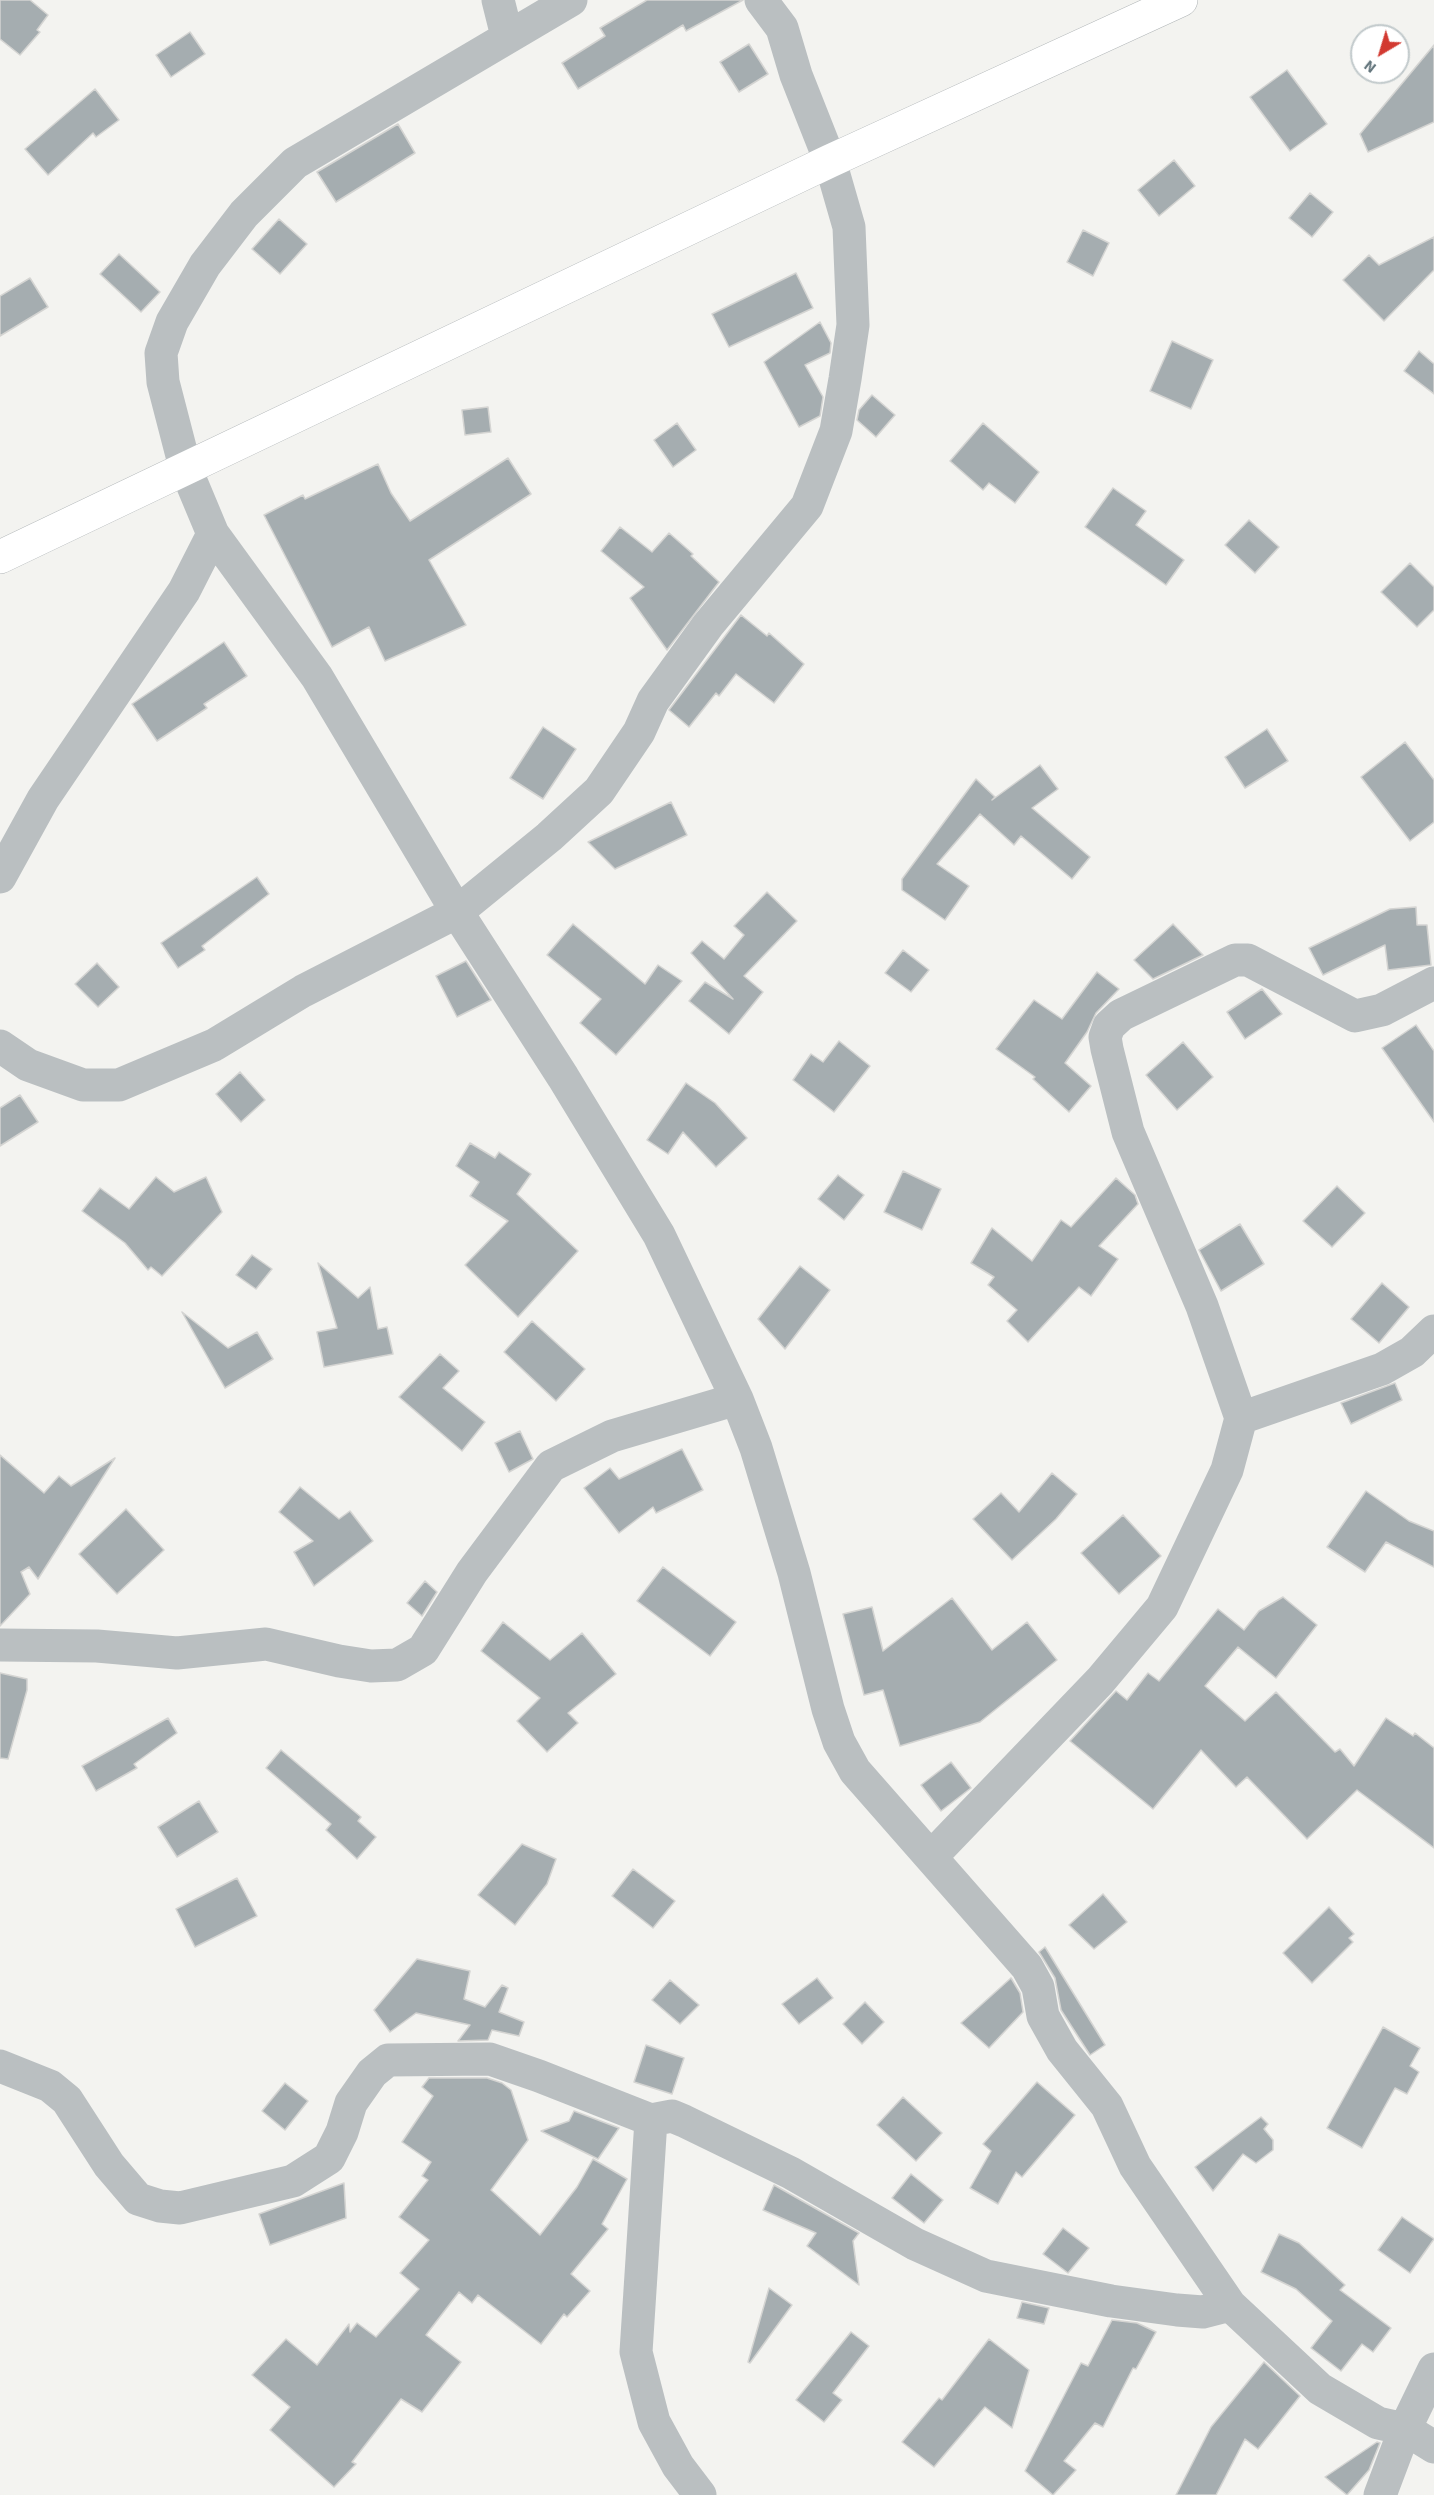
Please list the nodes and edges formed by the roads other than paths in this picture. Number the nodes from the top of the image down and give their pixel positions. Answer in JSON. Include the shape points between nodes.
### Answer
{"nodes":[{"id":1,"x":498,"y":0,"type":"edge"},
{"id":2,"x":571,"y":0,"type":"edge"},
{"id":3,"x":761,"y":0,"type":"edge"},
{"id":4,"x":1181,"y":0,"type":"edge"},
{"id":5,"x":507,"y":36,"type":"junction"},
{"id":6,"x":830,"y":161,"type":"junction"},
{"id":7,"x":185,"y":467,"type":"junction"},
{"id":8,"x":213,"y":534,"type":"junction"},
{"id":9,"x":0,"y":557,"type":"edge"},
{"id":10,"x":0,"y":877,"type":"edge"},
{"id":11,"x":457,"y":912,"type":"junction"},
{"id":12,"x":1434,"y":983,"type":"edge"},
{"id":13,"x":0,"y":1046,"type":"edge"},
{"id":14,"x":1434,"y":1331,"type":"edge"},
{"id":15,"x":737,"y":1399,"type":"junction"},
{"id":16,"x":1241,"y":1418,"type":"junction"},
{"id":17,"x":0,"y":1645,"type":"edge"},
{"id":18,"x":932,"y":1856,"type":"junction"},
{"id":19,"x":0,"y":2066,"type":"edge"},
{"id":20,"x":651,"y":2120,"type":"junction"},
{"id":21,"x":1230,"y":2305,"type":"junction"},
{"id":22,"x":1434,"y":2369,"type":"edge"},
{"id":23,"x":1405,"y":2429,"type":"junction"},
{"id":24,"x":1434,"y":2447,"type":"edge"},
{"id":25,"x":700,"y":2495,"type":"edge"},
{"id":26,"x":1380,"y":2495,"type":"edge"}],
"edges":[{"from":1,"to":5,"type":"street"},
{"from":2,"to":5,"type":"street"},
{"from":3,"to":6,"type":"street","via":[[782,28]]},
{"from":4,"to":6,"type":"main road"},
{"from":5,"to":7,"type":"street","via":[[295,163],[244,214],[205,265],[172,322],[161,353],[167,398]]},
{"from":6,"to":7,"type":"main road"},
{"from":6,"to":11,"type":"street","via":[[849,227],[853,325],[836,431],[807,506],[708,625],[653,701],[639,732],[599,791]]},
{"from":7,"to":8,"type":"street"},
{"from":7,"to":9,"type":"main road"},
{"from":8,"to":10,"type":"street","via":[[184,591],[43,800]]},
{"from":8,"to":11,"type":"street","via":[[317,677]]},
{"from":11,"to":13,"type":"street","via":[[303,991],[214,1045],[119,1085],[83,1085],[28,1065]]},
{"from":11,"to":15,"type":"street","via":[[659,1235]]},
{"from":12,"to":16,"type":"street","via":[[1382,1010],[1354,1016],[1248,960],[1235,960],[1120,1015],[1109,1026],[1105,1037],[1107,1049],[1128,1132],[1202,1306]]},
{"from":14,"to":16,"type":"street","via":[[1412,1352],[1382,1368]]},
{"from":15,"to":17,"type":"street","via":[[612,1436],[551,1466],[472,1572],[423,1650],[397,1665],[339,1661],[266,1644],[177,1653],[97,1646]]},
{"from":15,"to":18,"type":"street","via":[[794,1573],[839,1742],[855,1771]]},
{"from":16,"to":18,"type":"street","via":[[1227,1470],[1162,1607],[1100,1681]]},
{"from":18,"to":21,"type":"street","via":[[1027,1967],[1038,1987],[1043,2016],[1062,2050],[1107,2106],[1136,2166]]},
{"from":19,"to":20,"type":"street","via":[[50,2086],[67,2100],[109,2165],[138,2199],[180,2208],[293,2181],[329,2157],[351,2103],[372,2073],[388,2060],[490,2059]]},
{"from":20,"to":21,"type":"street","via":[[672,2116],[684,2121],[791,2173],[915,2244],[986,2276],[1177,2310],[1203,2312]]},
{"from":20,"to":25,"type":"street","via":[[636,2352],[654,2422],[678,2466]]},
{"from":21,"to":23,"type":"street","via":[[1320,2389],[1378,2423]]},
{"from":22,"to":23,"type":"street"},
{"from":23,"to":24,"type":"street"},
{"from":23,"to":26,"type":"street"}]}
